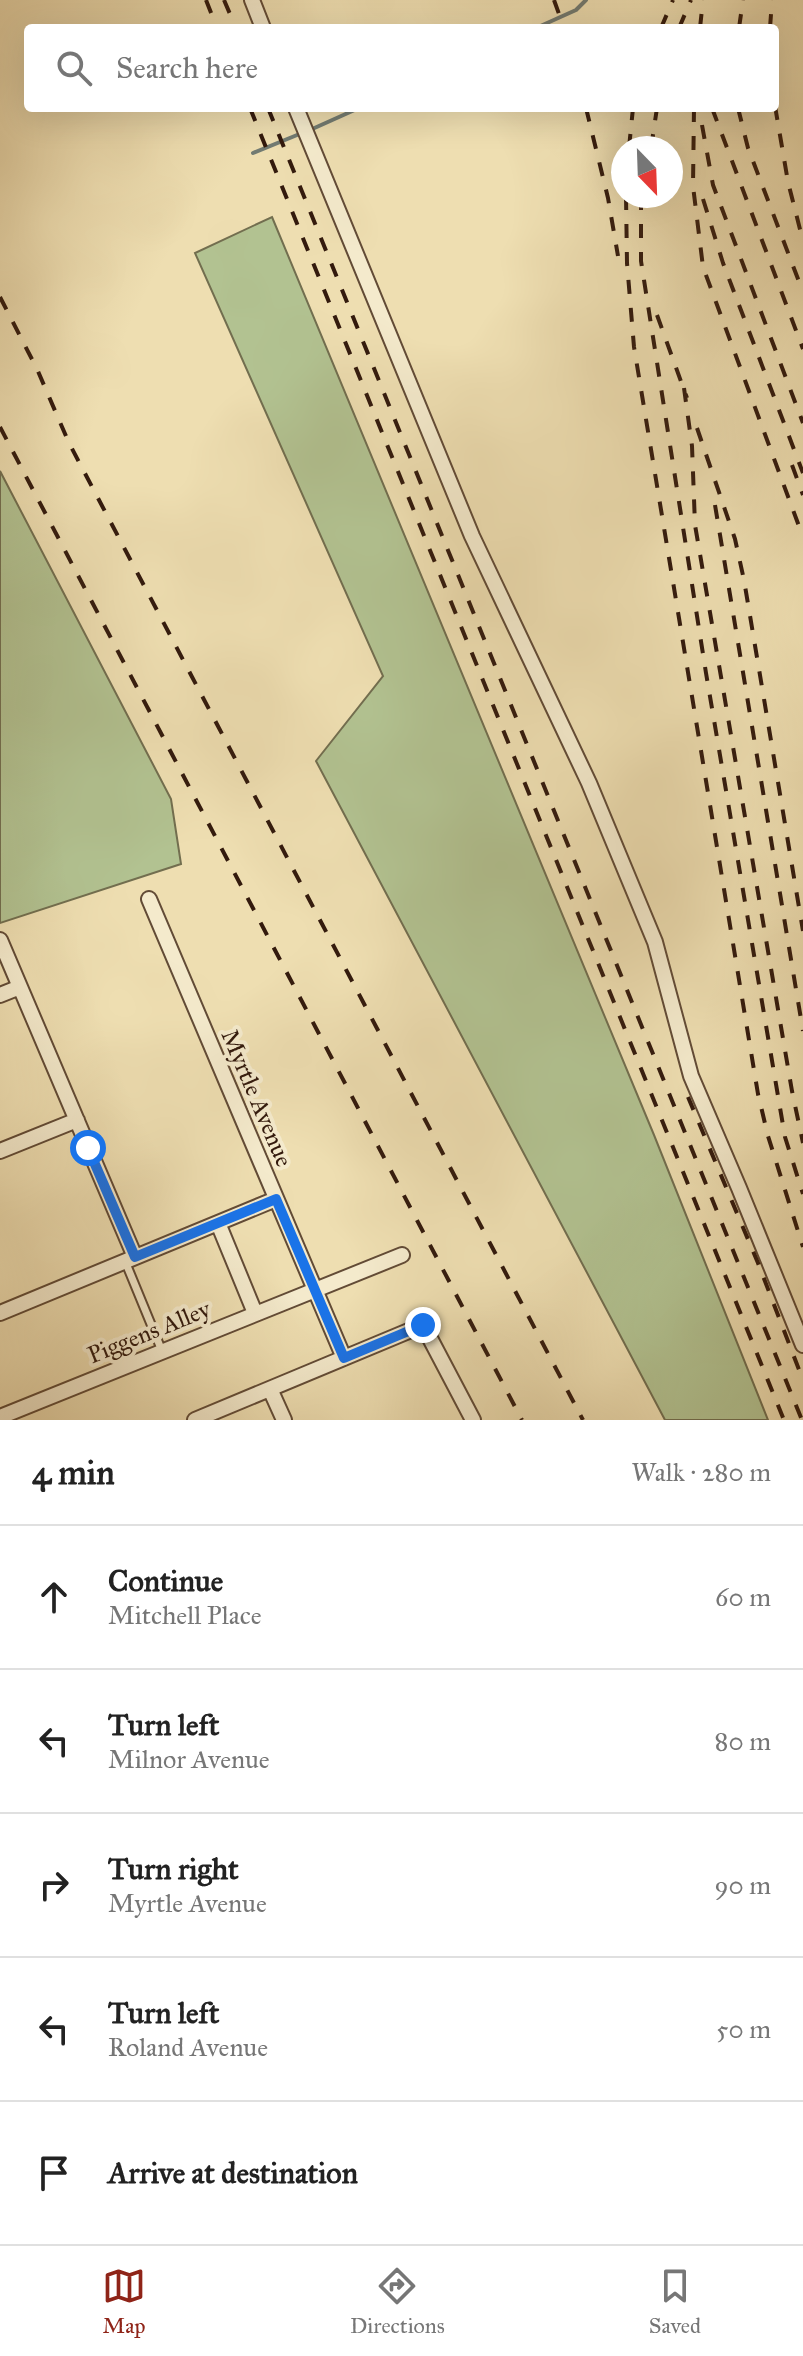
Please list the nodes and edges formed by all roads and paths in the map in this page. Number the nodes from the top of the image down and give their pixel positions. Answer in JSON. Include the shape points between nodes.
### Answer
{"nodes":[{"id":1,"x":252,"y":0,"type":"edge"},
{"id":2,"x":261,"y":24,"type":"edge"},
{"id":3,"x":298,"y":112,"type":"edge"},
{"id":4,"x":149,"y":899,"type":"dead end"},
{"id":5,"x":0,"y":940,"type":"edge"},
{"id":6,"x":20,"y":987,"type":"junction"},
{"id":7,"x":0,"y":995,"type":"edge"},
{"id":8,"x":77,"y":1120,"type":"junction"},
{"id":9,"x":0,"y":1151,"type":"edge"},
{"id":10,"x":276,"y":1199,"type":"junction"},
{"id":11,"x":218,"y":1223,"type":"junction"},
{"id":12,"x":402,"y":1255,"type":"dead end"},
{"id":13,"x":130,"y":1259,"type":"junction"},
{"id":14,"x":314,"y":1289,"type":"junction"},
{"id":15,"x":0,"y":1313,"type":"edge"},
{"id":16,"x":255,"y":1313,"type":"junction"},
{"id":17,"x":803,"y":1345,"type":"edge"},
{"id":18,"x":162,"y":1351,"type":"junction"},
{"id":19,"x":344,"y":1358,"type":"junction"},
{"id":20,"x":270,"y":1389,"type":"junction"},
{"id":21,"x":0,"y":1417,"type":"edge"},
{"id":22,"x":195,"y":1420,"type":"edge"},
{"id":23,"x":284,"y":1420,"type":"edge"},
{"id":24,"x":473,"y":1420,"type":"edge"}],
"edges":[{"from":1,"to":2,"type":"street"},
{"from":3,"to":17,"type":"street","via":[[472,536],[589,783],[655,942],[691,1076]]},
{"from":4,"to":10,"type":"street","name":"Myrtle Avenue"},
{"from":5,"to":6,"type":"street"},
{"from":6,"to":7,"type":"street"},
{"from":6,"to":8,"type":"street"},
{"from":8,"to":9,"type":"street"},
{"from":8,"to":13,"type":"street"},
{"from":10,"to":11,"type":"street"},
{"from":10,"to":14,"type":"street","name":"Myrtle Avenue"},
{"from":11,"to":13,"type":"street"},
{"from":11,"to":16,"type":"street"},
{"from":12,"to":14,"type":"street","name":"Piggens Alley"},
{"from":13,"to":15,"type":"street"},
{"from":13,"to":18,"type":"lane"},
{"from":14,"to":16,"type":"street","name":"Piggens Alley"},
{"from":14,"to":19,"type":"street","name":"Myrtle Avenue"},
{"from":16,"to":18,"type":"street","name":"Piggens Alley"},
{"from":18,"to":21,"type":"street","name":"Piggens Alley"},
{"from":19,"to":20,"type":"street"},
{"from":19,"to":24,"type":"street","via":[[423,1325]]},
{"from":20,"to":22,"type":"street"},
{"from":20,"to":23,"type":"street"}]}
